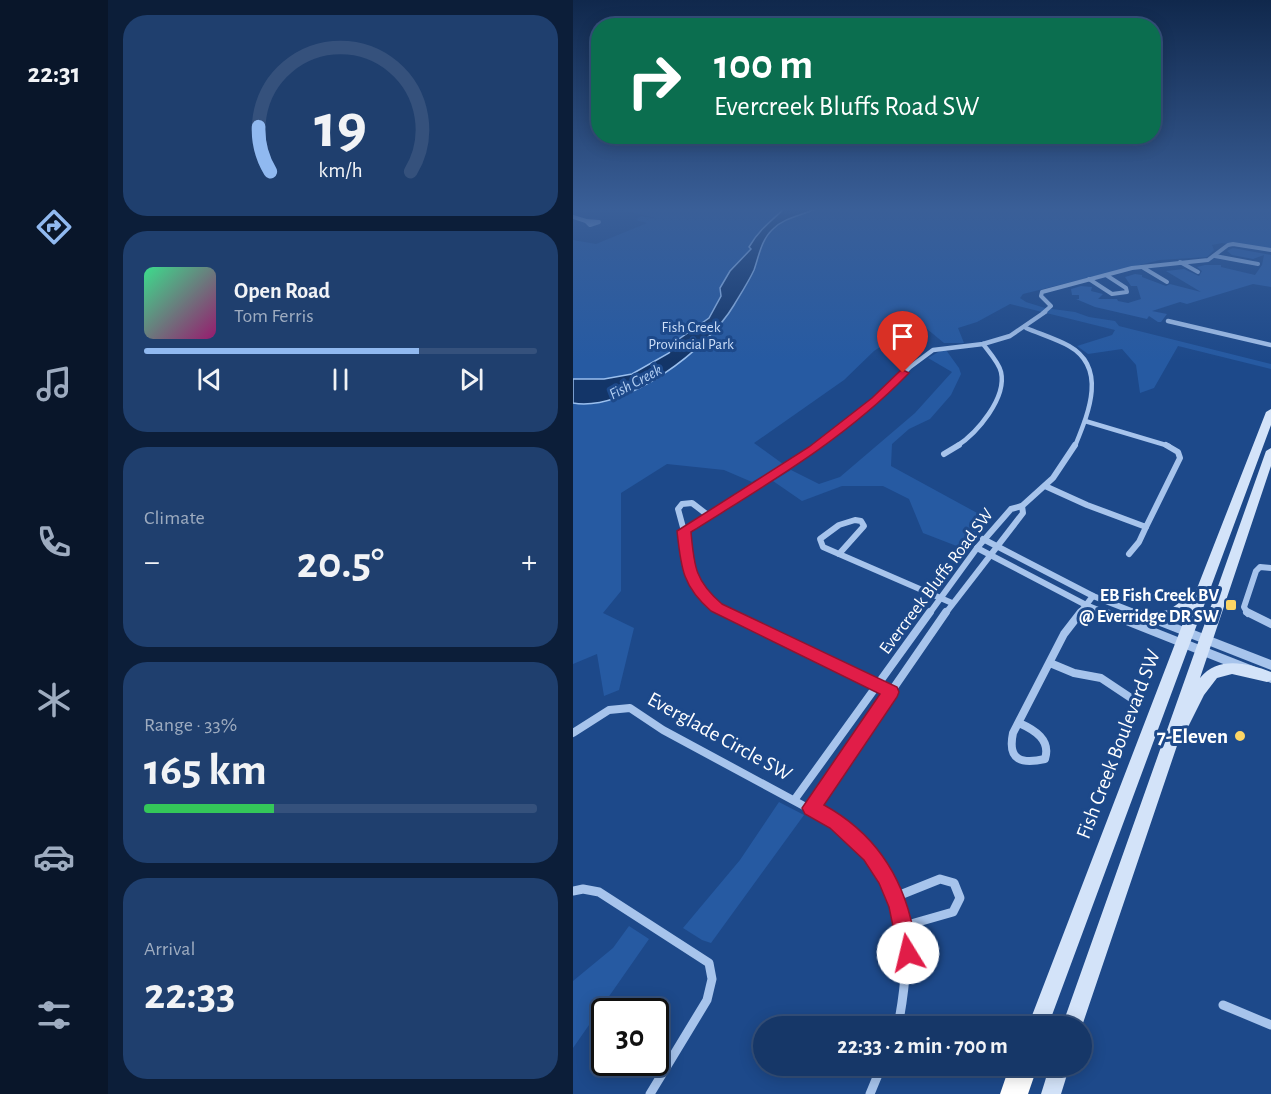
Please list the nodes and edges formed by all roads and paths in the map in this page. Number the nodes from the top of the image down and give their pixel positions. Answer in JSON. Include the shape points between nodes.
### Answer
{"nodes":[{"id":1,"x":1211,"y":259,"type":"edge"},
{"id":2,"x":1231,"y":259,"type":"edge"},
{"id":3,"x":1180,"y":262,"type":"junction"},
{"id":4,"x":1258,"y":264,"type":"dead end"},
{"id":5,"x":1142,"y":267,"type":"junction"},
{"id":6,"x":1198,"y":272,"type":"dead end"},
{"id":7,"x":1106,"y":275,"type":"junction"},
{"id":8,"x":1089,"y":279,"type":"junction"},
{"id":9,"x":1167,"y":282,"type":"dead end"},
{"id":10,"x":1168,"y":321,"type":"dead end"},
{"id":11,"x":1026,"y":328,"type":"junction"},
{"id":12,"x":983,"y":344,"type":"junction"},
{"id":13,"x":1271,"y":345,"type":"edge"},
{"id":14,"x":1270,"y":416,"type":"edge"},
{"id":15,"x":1085,"y":421,"type":"junction"},
{"id":16,"x":1271,"y":451,"type":"edge"},
{"id":17,"x":944,"y":454,"type":"dead end"},
{"id":18,"x":1045,"y":486,"type":"junction"},
{"id":19,"x":1022,"y":506,"type":"junction"},
{"id":20,"x":709,"y":516,"type":"junction"},
{"id":21,"x":1146,"y":527,"type":"junction"},
{"id":22,"x":684,"y":531,"type":"junction"},
{"id":23,"x":983,"y":540,"type":"junction"},
{"id":24,"x":995,"y":546,"type":"junction"},
{"id":25,"x":977,"y":548,"type":"junction"},
{"id":26,"x":839,"y":554,"type":"junction"},
{"id":27,"x":988,"y":554,"type":"junction"},
{"id":28,"x":1129,"y":554,"type":"dead end"},
{"id":29,"x":1271,"y":568,"type":"edge"},
{"id":30,"x":1201,"y":593,"type":"junction"},
{"id":31,"x":1093,"y":596,"type":"junction"},
{"id":32,"x":939,"y":597,"type":"junction"},
{"id":33,"x":952,"y":603,"type":"junction"},
{"id":34,"x":1086,"y":605,"type":"junction"},
{"id":35,"x":1150,"y":618,"type":"junction"},
{"id":36,"x":1271,"y":624,"type":"edge"},
{"id":37,"x":1183,"y":637,"type":"junction"},
{"id":38,"x":1205,"y":645,"type":"junction"},
{"id":39,"x":1050,"y":663,"type":"junction"},
{"id":40,"x":1269,"y":673,"type":"edge"},
{"id":41,"x":876,"y":685,"type":"junction"},
{"id":42,"x":891,"y":692,"type":"junction"},
{"id":43,"x":1134,"y":700,"type":"dead end"},
{"id":44,"x":1019,"y":723,"type":"junction"},
{"id":45,"x":573,"y":733,"type":"edge"},
{"id":46,"x":1164,"y":757,"type":"junction"},
{"id":47,"x":795,"y":800,"type":"junction"},
{"id":48,"x":811,"y":808,"type":"junction"},
{"id":49,"x":573,"y":891,"type":"edge"},
{"id":50,"x":895,"y":897,"type":"junction"},
{"id":51,"x":904,"y":926,"type":"junction"},
{"id":52,"x":1223,"y":1005,"type":"dead end"},
{"id":53,"x":900,"y":1016,"type":"edge"},
{"id":54,"x":1042,"y":1016,"type":"edge"},
{"id":55,"x":1075,"y":1016,"type":"edge"},
{"id":56,"x":1271,"y":1025,"type":"edge"},
{"id":57,"x":877,"y":1076,"type":"edge"},
{"id":58,"x":1021,"y":1076,"type":"edge"},
{"id":59,"x":1024,"y":1076,"type":"edge"},
{"id":60,"x":1057,"y":1076,"type":"edge"},
{"id":61,"x":650,"y":1094,"type":"edge"},
{"id":62,"x":870,"y":1094,"type":"edge"},
{"id":63,"x":1014,"y":1094,"type":"edge"},
{"id":64,"x":1020,"y":1094,"type":"edge"},
{"id":65,"x":1051,"y":1094,"type":"edge"}],
"edges":[{"from":1,"to":3,"type":"street"},
{"from":2,"to":4,"type":"street"},
{"from":3,"to":5,"type":"street"},
{"from":3,"to":6,"type":"street"},
{"from":5,"to":7,"type":"street"},
{"from":5,"to":9,"type":"street"},
{"from":7,"to":8,"type":"street"},
{"from":7,"to":8,"type":"street","via":[[1127,292],[1112,294]]},
{"from":8,"to":11,"type":"street","via":[[1042,291],[1041,296],[1051,306]]},
{"from":10,"to":13,"type":"street"},
{"from":11,"to":12,"type":"street"},
{"from":11,"to":15,"type":"street","name":"Evercreek Bluffs Road SW","via":[[1071,347],[1091,368],[1093,383]]},
{"from":12,"to":17,"type":"street","via":[[1002,370],[1002,386],[984,423]]},
{"from":12,"to":20,"type":"street","via":[[933,350],[824,442]]},
{"from":14,"to":30,"type":"main road","name":"Fish Creek Boulevard SW"},
{"from":15,"to":18,"type":"street","name":"Evercreek Bluffs Road SW","via":[[1066,462]]},
{"from":15,"to":21,"type":"street","via":[[1178,452],[1180,458]]},
{"from":16,"to":38,"type":"main road"},
{"from":18,"to":19,"type":"street","name":"Evercreek Bluffs Road SW"},
{"from":18,"to":21,"type":"street"},
{"from":19,"to":23,"type":"street","name":"Evercreek Bluffs Road SW","via":[[1011,509]]},
{"from":19,"to":24,"type":"street","name":"Evercreek Bluffs Road SW","via":[[1023,513]]},
{"from":20,"to":22,"type":"street"},
{"from":20,"to":22,"type":"street","via":[[692,503],[680,505]]},
{"from":21,"to":28,"type":"street"},
{"from":22,"to":41,"type":"street","via":[[687,566],[710,603]]},
{"from":23,"to":24,"type":"street"},
{"from":23,"to":25,"type":"street","name":"Evercreek Bluffs Road SW"},
{"from":24,"to":27,"type":"street","name":"Evercreek Bluffs Road SW"},
{"from":24,"to":31,"type":"street"},
{"from":25,"to":27,"type":"street"},
{"from":25,"to":32,"type":"street","name":"Evercreek Bluffs Road SW"},
{"from":26,"to":26,"type":"street","via":[[864,526],[861,521],[845,521],[820,539],[823,547]]},
{"from":26,"to":32,"type":"street"},
{"from":27,"to":33,"type":"street","name":"Evercreek Bluffs Road SW"},
{"from":27,"to":34,"type":"street"},
{"from":29,"to":36,"type":"street","via":[[1258,568],[1245,607],[1249,615]]},
{"from":30,"to":35,"type":"main road","via":[[1172,615]]},
{"from":30,"to":37,"type":"main road","name":"Fish Creek Boulevard SW"},
{"from":31,"to":34,"type":"street"},
{"from":31,"to":35,"type":"street"},
{"from":32,"to":33,"type":"street"},
{"from":32,"to":41,"type":"street","name":"Evercreek Bluffs Road SW"},
{"from":33,"to":42,"type":"street","name":"Evercreek Bluffs Road SW"},
{"from":34,"to":37,"type":"street"},
{"from":34,"to":39,"type":"street","via":[[1064,634]]},
{"from":35,"to":37,"type":"street"},
{"from":37,"to":38,"type":"street"},
{"from":37,"to":54,"type":"main road","name":"Fish Creek Boulevard SW"},
{"from":38,"to":40,"type":"street"},
{"from":38,"to":46,"type":"main road"},
{"from":39,"to":43,"type":"street","via":[[1101,678]]},
{"from":39,"to":44,"type":"street"},
{"from":40,"to":46,"type":"main road","via":[[1229,667],[1209,675]]},
{"from":41,"to":42,"type":"street"},
{"from":41,"to":47,"type":"street","name":"Evercreek Bluffs Road SW"},
{"from":42,"to":48,"type":"street","name":"Evercreek Bluffs Road SW"},
{"from":44,"to":44,"type":"street","via":[[1011,741],[1012,753],[1028,763],[1045,759],[1044,740]]},
{"from":45,"to":47,"type":"street","name":"Everglade Circle SW","via":[[609,710],[630,708],[663,730]]},
{"from":46,"to":55,"type":"main road"},
{"from":47,"to":48,"type":"street","name":"Everglade Circle SW"},
{"from":48,"to":50,"type":"street","name":"Everglade Circle SW","via":[[837,822],[871,853]]},
{"from":49,"to":61,"type":"street","via":[[599,892],[709,963],[712,979],[707,1000]]},
{"from":50,"to":51,"type":"street","name":"Everglade Circle SW"},
{"from":50,"to":51,"type":"street","via":[[940,879],[954,883],[960,898],[953,912]]},
{"from":51,"to":53,"type":"street","name":"Everglade Circle SW","via":[[908,953]]},
{"from":52,"to":56,"type":"street"},
{"from":57,"to":62,"type":"street"},
{"from":58,"to":63,"type":"highway"},
{"from":59,"to":64,"type":"main road"},
{"from":60,"to":65,"type":"main road"}]}
